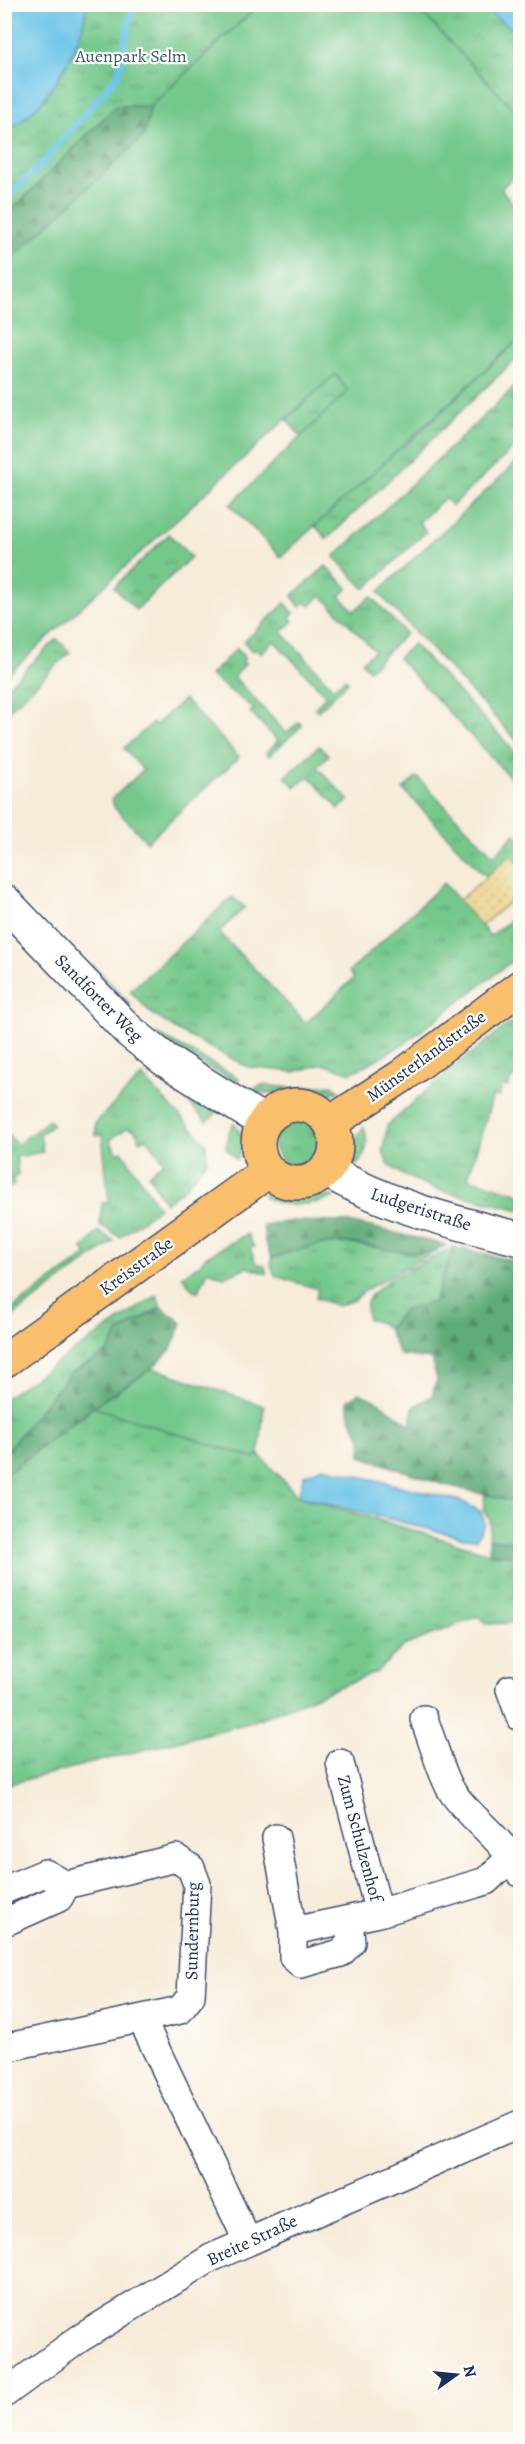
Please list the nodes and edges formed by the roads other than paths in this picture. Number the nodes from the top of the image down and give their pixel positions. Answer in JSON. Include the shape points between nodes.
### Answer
{"nodes":[{"id":1,"x":4,"y":901,"type":"edge"},
{"id":2,"x":520,"y":987,"type":"edge"},
{"id":3,"x":264,"y":1122,"type":"junction"},
{"id":4,"x":330,"y":1123,"type":"junction"},
{"id":5,"x":326,"y":1170,"type":"junction"},
{"id":6,"x":268,"y":1171,"type":"junction"},
{"id":7,"x":520,"y":1239,"type":"edge"},
{"id":8,"x":4,"y":1361,"type":"edge"},
{"id":9,"x":510,"y":1689,"type":"dead end"},
{"id":10,"x":520,"y":1717,"type":"edge"},
{"id":11,"x":424,"y":1719,"type":"dead end"},
{"id":12,"x":340,"y":1763,"type":"dead end"},
{"id":13,"x":276,"y":1838,"type":"dead end"},
{"id":14,"x":518,"y":1860,"type":"edge"},
{"id":15,"x":486,"y":1881,"type":"junction"},
{"id":16,"x":66,"y":1885,"type":"junction"},
{"id":17,"x":520,"y":1888,"type":"edge"},
{"id":18,"x":4,"y":1890,"type":"edge"},
{"id":19,"x":379,"y":1913,"type":"junction"},
{"id":20,"x":4,"y":1917,"type":"edge"},
{"id":21,"x":142,"y":2020,"type":"junction"},
{"id":22,"x":4,"y":2048,"type":"edge"},
{"id":23,"x":520,"y":2124,"type":"edge"},
{"id":24,"x":247,"y":2240,"type":"junction"},
{"id":25,"x":4,"y":2394,"type":"edge"}],
"edges":[{"from":1,"to":3,"type":"street","name":"Sandforter Weg","via":[[129,1031],[164,1059]]},
{"from":2,"to":4,"type":"main road","name":"Münsterlandstraße","via":[[402,1076]]},
{"from":3,"to":4,"type":"main road","via":[[280,1107],[303,1104],[323,1114]]},
{"from":3,"to":6,"type":"main road","via":[[258,1147]]},
{"from":4,"to":5,"type":"main road","via":[[336,1147]]},
{"from":5,"to":6,"type":"main road","via":[[304,1182],[285,1181]]},
{"from":5,"to":7,"type":"street","name":"Ludgeristraße","via":[[394,1204]]},
{"from":6,"to":8,"type":"main road","name":"Kreisstraße"},
{"from":9,"to":10,"type":"street"},
{"from":11,"to":14,"type":"street","name":"Zum Schulzenhof","via":[[453,1794]]},
{"from":12,"to":19,"type":"street","name":"Zum Schulzenhof"},
{"from":13,"to":19,"type":"street","name":"Zum Schulzenhof","via":[[293,1931]]},
{"from":14,"to":15,"type":"street","name":"Zum Schulzenhof"},
{"from":15,"to":17,"type":"street","via":[[507,1882]]},
{"from":15,"to":19,"type":"street","name":"Zum Schulzenhof"},
{"from":16,"to":18,"type":"street","via":[[45,1873]]},
{"from":16,"to":20,"type":"street","name":"Sundernburg","via":[[59,1898],[10,1920]]},
{"from":16,"to":21,"type":"street","name":"Sundernburg","via":[[176,1858],[191,1868],[197,1884],[191,1996],[180,2010]]},
{"from":21,"to":22,"type":"street","name":"Sundernburg"},
{"from":21,"to":24,"type":"street"},
{"from":23,"to":24,"type":"street","name":"Breite Straße"},
{"from":24,"to":25,"type":"street","name":"Breite Straße","via":[[79,2339]]}]}
